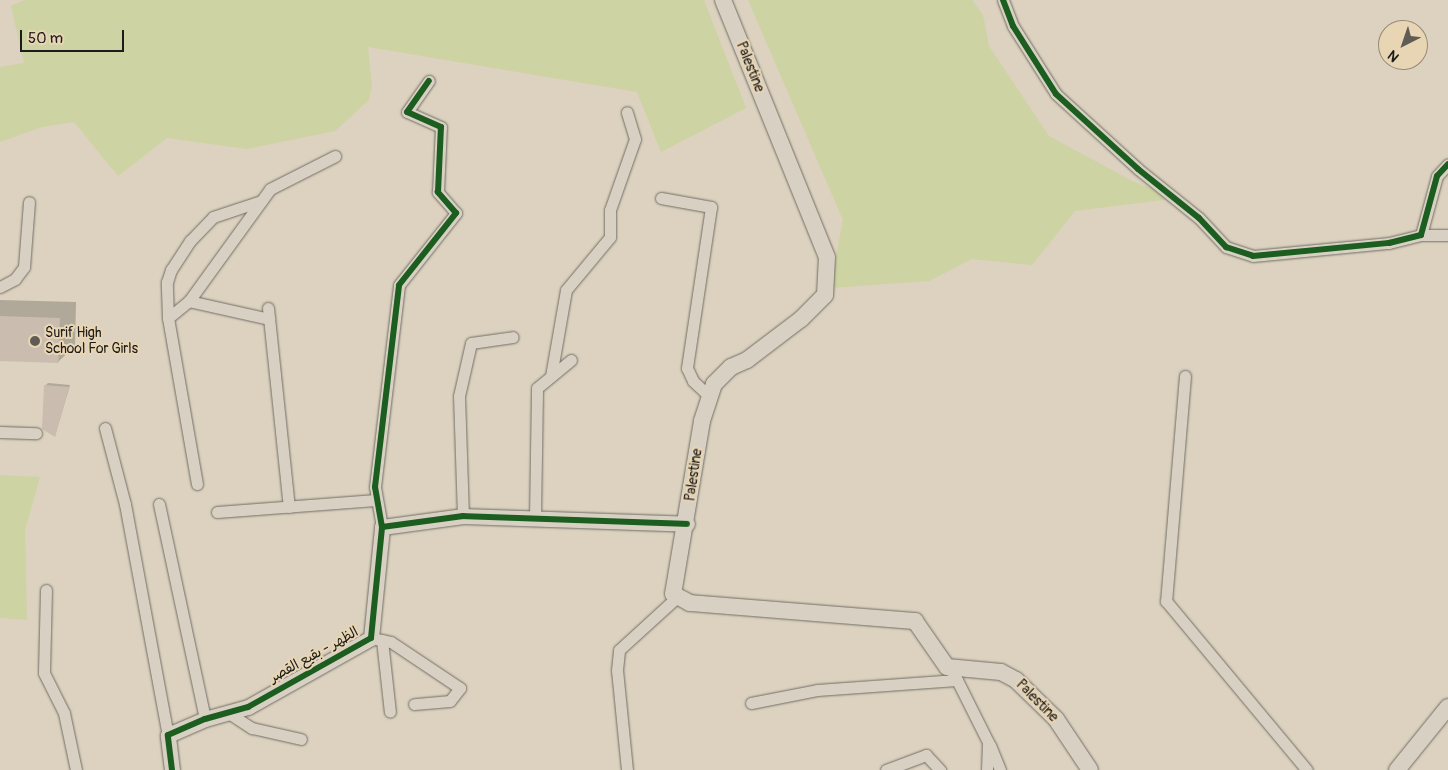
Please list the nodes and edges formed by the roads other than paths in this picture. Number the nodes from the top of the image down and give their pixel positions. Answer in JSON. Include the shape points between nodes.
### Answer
{"nodes":[{"id":1,"x":723,"y":0,"type":"edge"},
{"id":2,"x":1002,"y":0,"type":"edge"},
{"id":3,"x":429,"y":80,"type":"dead end"},
{"id":4,"x":627,"y":112,"type":"dead end"},
{"id":5,"x":335,"y":156,"type":"dead end"},
{"id":6,"x":1448,"y":164,"type":"edge"},
{"id":7,"x":661,"y":198,"type":"dead end"},
{"id":8,"x":261,"y":201,"type":"junction"},
{"id":9,"x":29,"y":202,"type":"dead end"},
{"id":10,"x":1421,"y":235,"type":"junction"},
{"id":11,"x":1448,"y":235,"type":"edge"},
{"id":12,"x":0,"y":287,"type":"edge"},
{"id":13,"x":189,"y":301,"type":"junction"},
{"id":14,"x":168,"y":318,"type":"junction"},
{"id":15,"x":513,"y":337,"type":"dead end"},
{"id":16,"x":571,"y":360,"type":"dead end"},
{"id":17,"x":551,"y":376,"type":"junction"},
{"id":18,"x":1185,"y":376,"type":"dead end"},
{"id":19,"x":709,"y":396,"type":"junction"},
{"id":20,"x":105,"y":428,"type":"dead end"},
{"id":21,"x":0,"y":432,"type":"edge"},
{"id":22,"x":36,"y":434,"type":"dead end"},
{"id":23,"x":197,"y":484,"type":"dead end"},
{"id":24,"x":376,"y":500,"type":"junction"},
{"id":25,"x":159,"y":504,"type":"dead end"},
{"id":26,"x":289,"y":507,"type":"junction"},
{"id":27,"x":217,"y":512,"type":"dead end"},
{"id":28,"x":463,"y":516,"type":"junction"},
{"id":29,"x":535,"y":518,"type":"junction"},
{"id":30,"x":686,"y":524,"type":"junction"},
{"id":31,"x":382,"y":527,"type":"junction"},
{"id":32,"x":46,"y":590,"type":"dead end"},
{"id":33,"x":676,"y":598,"type":"junction"},
{"id":34,"x":376,"y":639,"type":"junction"},
{"id":35,"x":954,"y":674,"type":"junction"},
{"id":36,"x":751,"y":703,"type":"dead end"},
{"id":37,"x":414,"y":704,"type":"dead end"},
{"id":38,"x":1448,"y":708,"type":"edge"},
{"id":39,"x":227,"y":712,"type":"junction"},
{"id":40,"x":390,"y":712,"type":"dead end"},
{"id":41,"x":205,"y":719,"type":"junction"},
{"id":42,"x":168,"y":734,"type":"junction"},
{"id":43,"x":301,"y":739,"type":"dead end"},
{"id":44,"x":988,"y":742,"type":"junction"},
{"id":45,"x":76,"y":770,"type":"edge"},
{"id":46,"x":172,"y":770,"type":"edge"},
{"id":47,"x":627,"y":770,"type":"edge"},
{"id":48,"x":886,"y":770,"type":"edge"},
{"id":49,"x":940,"y":770,"type":"edge"},
{"id":50,"x":987,"y":770,"type":"edge"},
{"id":51,"x":1000,"y":770,"type":"edge"},
{"id":52,"x":1090,"y":770,"type":"edge"},
{"id":53,"x":1307,"y":770,"type":"edge"},
{"id":54,"x":1397,"y":770,"type":"edge"}],
"edges":[{"from":1,"to":19,"type":"main road","name":"Palestine","via":[[827,257],[825,295],[815,308],[747,360],[731,366],[718,379]]},
{"from":2,"to":10,"type":"street","via":[[1013,26],[1056,94],[1138,169],[1199,218],[1226,247],[1253,256],[1389,243]]},
{"from":3,"to":24,"type":"street","via":[[407,112],[441,127],[438,192],[456,213],[399,285]]},
{"from":4,"to":17,"type":"street","via":[[634,139],[610,210],[610,236],[566,290]]},
{"from":5,"to":8,"type":"street","via":[[270,189]]},
{"from":6,"to":10,"type":"street","via":[[1437,176]]},
{"from":7,"to":19,"type":"street","via":[[711,207],[687,368],[693,381]]},
{"from":8,"to":13,"type":"street"},
{"from":8,"to":14,"type":"street","via":[[213,217],[190,241],[167,282]]},
{"from":9,"to":12,"type":"street","via":[[26,262],[15,279]]},
{"from":10,"to":11,"type":"street"},
{"from":13,"to":14,"type":"street"},
{"from":13,"to":26,"type":"street","via":[[269,313]]},
{"from":14,"to":23,"type":"street"},
{"from":15,"to":28,"type":"street","via":[[471,343],[459,396]]},
{"from":16,"to":17,"type":"street"},
{"from":17,"to":29,"type":"street","via":[[537,388]]},
{"from":18,"to":53,"type":"street","via":[[1166,601]]},
{"from":19,"to":30,"type":"main road","name":"Palestine"},
{"from":20,"to":42,"type":"street","via":[[125,504]]},
{"from":21,"to":22,"type":"street"},
{"from":24,"to":26,"type":"street"},
{"from":24,"to":31,"type":"street"},
{"from":25,"to":41,"type":"street"},
{"from":26,"to":27,"type":"street"},
{"from":28,"to":29,"type":"street"},
{"from":28,"to":31,"type":"street"},
{"from":29,"to":30,"type":"street"},
{"from":30,"to":33,"type":"main road","name":"Palestine","via":[[672,590]]},
{"from":31,"to":34,"type":"street","name":"الظهر - بقيع القصر"},
{"from":32,"to":45,"type":"street","via":[[44,673],[64,713]]},
{"from":33,"to":35,"type":"main road","via":[[690,603],[913,620],[943,664]]},
{"from":33,"to":47,"type":"street","via":[[619,650],[617,670]]},
{"from":34,"to":37,"type":"street","via":[[391,642],[460,688],[450,701]]},
{"from":34,"to":39,"type":"street","name":"الظهر - بقيع القصر","via":[[248,707]]},
{"from":34,"to":40,"type":"street"},
{"from":35,"to":36,"type":"street","via":[[817,690]]},
{"from":35,"to":44,"type":"street"},
{"from":35,"to":52,"type":"main road","name":"Palestine","via":[[1001,672],[1013,677],[1056,719]]},
{"from":38,"to":54,"type":"main road"},
{"from":39,"to":41,"type":"street","name":"الظهر - بقيع القصر"},
{"from":39,"to":43,"type":"street","via":[[252,728]]},
{"from":41,"to":42,"type":"street","name":"الظهر - بقيع القصر"},
{"from":42,"to":46,"type":"street"},
{"from":44,"to":50,"type":"street"},
{"from":44,"to":51,"type":"street"},
{"from":48,"to":49,"type":"street","via":[[926,754]]}]}
